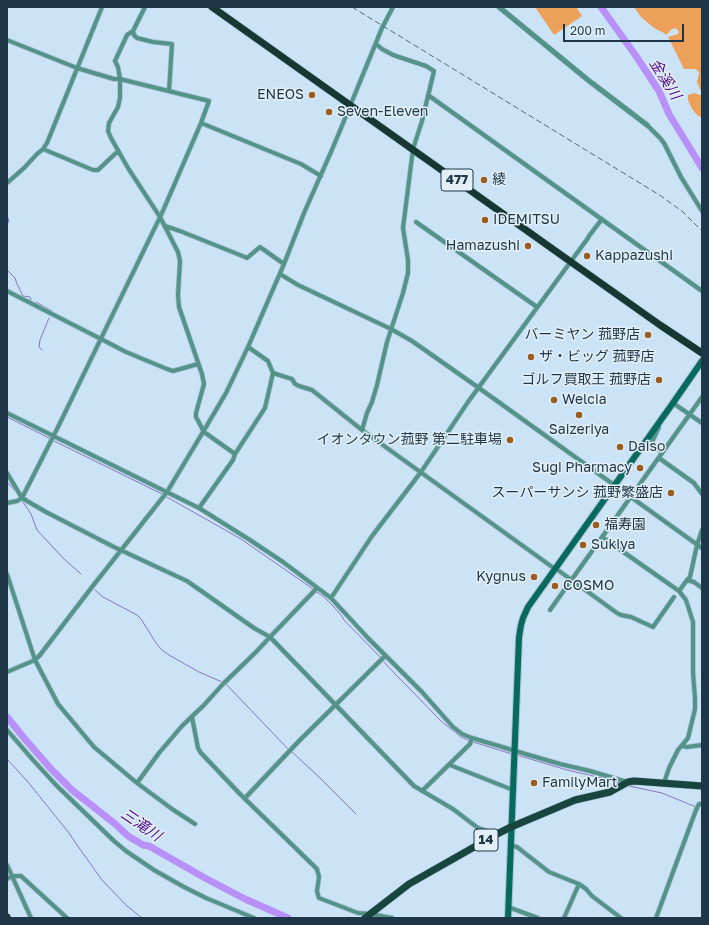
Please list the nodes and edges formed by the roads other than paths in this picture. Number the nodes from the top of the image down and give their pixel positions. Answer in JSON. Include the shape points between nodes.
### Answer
{"nodes":[{"id":1,"x":102,"y":7,"type":"edge"},
{"id":2,"x":145,"y":7,"type":"edge"},
{"id":3,"x":212,"y":7,"type":"edge"},
{"id":4,"x":393,"y":7,"type":"edge"},
{"id":5,"x":499,"y":7,"type":"edge"},
{"id":6,"x":133,"y":31,"type":"junction"},
{"id":7,"x":7,"y":40,"type":"edge"},
{"id":8,"x":376,"y":44,"type":"junction"},
{"id":9,"x":77,"y":68,"type":"junction"},
{"id":10,"x":120,"y":79,"type":"junction"},
{"id":11,"x":169,"y":91,"type":"junction"},
{"id":12,"x":428,"y":95,"type":"junction"},
{"id":13,"x":350,"y":105,"type":"junction"},
{"id":14,"x":201,"y":123,"type":"junction"},
{"id":15,"x":647,"y":125,"type":"joint"},
{"id":16,"x":44,"y":149,"type":"junction"},
{"id":17,"x":413,"y":149,"type":"junction"},
{"id":18,"x":119,"y":152,"type":"junction"},
{"id":19,"x":321,"y":176,"type":"junction"},
{"id":20,"x":7,"y":183,"type":"edge"},
{"id":21,"x":702,"y":211,"type":"edge"},
{"id":22,"x":160,"y":217,"type":"junction"},
{"id":23,"x":602,"y":219,"type":"junction"},
{"id":24,"x":416,"y":222,"type":"dead end"},
{"id":25,"x":165,"y":226,"type":"junction"},
{"id":26,"x":571,"y":262,"type":"junction"},
{"id":27,"x":284,"y":264,"type":"junction"},
{"id":28,"x":280,"y":274,"type":"junction"},
{"id":29,"x":7,"y":291,"type":"edge"},
{"id":30,"x":702,"y":291,"type":"edge"},
{"id":31,"x":537,"y":307,"type":"junction"},
{"id":32,"x":391,"y":329,"type":"junction"},
{"id":33,"x":101,"y":340,"type":"junction"},
{"id":34,"x":248,"y":347,"type":"junction"},
{"id":35,"x":702,"y":353,"type":"edge"},
{"id":36,"x":702,"y":361,"type":"edge"},
{"id":37,"x":198,"y":364,"type":"junction"},
{"id":38,"x":273,"y":373,"type":"junction"},
{"id":39,"x":479,"y":388,"type":"junction"},
{"id":40,"x":702,"y":397,"type":"edge"},
{"id":41,"x":673,"y":403,"type":"junction"},
{"id":42,"x":7,"y":412,"type":"edge"},
{"id":43,"x":667,"y":412,"type":"junction"},
{"id":44,"x":689,"y":414,"type":"junction"},
{"id":45,"x":702,"y":423,"type":"edge"},
{"id":46,"x":362,"y":430,"type":"junction"},
{"id":47,"x":204,"y":432,"type":"junction"},
{"id":48,"x":53,"y":436,"type":"junction"},
{"id":49,"x":662,"y":452,"type":"junction"},
{"id":50,"x":236,"y":454,"type":"junction"},
{"id":51,"x":659,"y":458,"type":"junction"},
{"id":52,"x":421,"y":472,"type":"junction"},
{"id":53,"x":7,"y":473,"type":"edge"},
{"id":54,"x":614,"y":485,"type":"junction"},
{"id":55,"x":166,"y":492,"type":"junction"},
{"id":56,"x":702,"y":494,"type":"edge"},
{"id":57,"x":631,"y":497,"type":"junction"},
{"id":58,"x":21,"y":499,"type":"junction"},
{"id":59,"x":7,"y":503,"type":"edge"},
{"id":60,"x":199,"y":508,"type":"junction"},
{"id":61,"x":702,"y":530,"type":"edge"},
{"id":62,"x":602,"y":537,"type":"junction"},
{"id":63,"x":697,"y":545,"type":"junction"},
{"id":64,"x":702,"y":548,"type":"edge"},
{"id":65,"x":121,"y":550,"type":"junction"},
{"id":66,"x":555,"y":569,"type":"junction"},
{"id":67,"x":7,"y":574,"type":"edge"},
{"id":68,"x":571,"y":580,"type":"junction"},
{"id":69,"x":687,"y":580,"type":"junction"},
{"id":70,"x":317,"y":588,"type":"junction"},
{"id":71,"x":702,"y":588,"type":"edge"},
{"id":72,"x":678,"y":592,"type":"junction"},
{"id":73,"x":674,"y":597,"type":"dead end"},
{"id":74,"x":331,"y":598,"type":"junction"},
{"id":75,"x":550,"y":610,"type":"dead end"},
{"id":76,"x":270,"y":637,"type":"junction"},
{"id":77,"x":384,"y":656,"type":"junction"},
{"id":78,"x":35,"y":660,"type":"junction"},
{"id":79,"x":7,"y":672,"type":"edge"},
{"id":80,"x":336,"y":705,"type":"junction"},
{"id":81,"x":192,"y":718,"type":"junction"},
{"id":82,"x":7,"y":730,"type":"edge"},
{"id":83,"x":472,"y":739,"type":"junction"},
{"id":84,"x":702,"y":745,"type":"edge"},
{"id":85,"x":682,"y":746,"type":"junction"},
{"id":86,"x":514,"y":753,"type":"junction"},
{"id":87,"x":450,"y":765,"type":"junction"},
{"id":88,"x":137,"y":783,"type":"junction"},
{"id":89,"x":624,"y":784,"type":"junction"},
{"id":90,"x":664,"y":784,"type":"junction"},
{"id":91,"x":702,"y":786,"type":"edge"},
{"id":92,"x":513,"y":790,"type":"junction"},
{"id":93,"x":422,"y":791,"type":"junction"},
{"id":94,"x":245,"y":798,"type":"junction"},
{"id":95,"x":700,"y":804,"type":"edge"},
{"id":96,"x":195,"y":824,"type":"dead end"},
{"id":97,"x":511,"y":827,"type":"junction"},
{"id":98,"x":497,"y":834,"type":"junction"},
{"id":99,"x":511,"y":845,"type":"junction"},
{"id":100,"x":7,"y":865,"type":"edge"},
{"id":101,"x":12,"y":876,"type":"junction"},
{"id":102,"x":7,"y":879,"type":"edge"},
{"id":103,"x":579,"y":884,"type":"junction"},
{"id":104,"x":508,"y":907,"type":"junction"},
{"id":105,"x":614,"y":913,"type":"junction"},
{"id":106,"x":368,"y":916,"type":"edge"},
{"id":107,"x":31,"y":918,"type":"edge"},
{"id":108,"x":67,"y":918,"type":"edge"},
{"id":109,"x":254,"y":918,"type":"edge"},
{"id":110,"x":392,"y":918,"type":"edge"},
{"id":111,"x":508,"y":918,"type":"edge"},
{"id":112,"x":538,"y":918,"type":"edge"},
{"id":113,"x":564,"y":918,"type":"edge"},
{"id":114,"x":611,"y":918,"type":"edge"},
{"id":115,"x":621,"y":918,"type":"edge"},
{"id":116,"x":656,"y":918,"type":"edge"}],
"edges":[{"from":1,"to":9,"type":"street"},
{"from":2,"to":6,"type":"street"},
{"from":3,"to":13,"type":"highway","number":"477"},
{"from":4,"to":8,"type":"street"},
{"from":5,"to":15,"type":"street"},
{"from":6,"to":10,"type":"street","via":[[127,35],[115,61]]},
{"from":6,"to":11,"type":"street","via":[[137,38],[172,44]]},
{"from":7,"to":9,"type":"street"},
{"from":8,"to":12,"type":"street","via":[[393,55],[434,71]]},
{"from":8,"to":13,"type":"street"},
{"from":9,"to":10,"type":"street"},
{"from":9,"to":16,"type":"street"},
{"from":10,"to":11,"type":"street"},
{"from":10,"to":18,"type":"street","via":[[118,107],[108,128]]},
{"from":11,"to":14,"type":"street","via":[[209,101]]},
{"from":12,"to":17,"type":"street"},
{"from":12,"to":23,"type":"street"},
{"from":13,"to":17,"type":"highway","number":"477"},
{"from":13,"to":19,"type":"street"},
{"from":14,"to":19,"type":"street","via":[[301,164]]},
{"from":14,"to":22,"type":"street"},
{"from":15,"to":21,"type":"street","via":[[664,143]]},
{"from":16,"to":18,"type":"street","via":[[93,170],[98,170]]},
{"from":16,"to":20,"type":"street"},
{"from":17,"to":26,"type":"highway","number":"477"},
{"from":17,"to":32,"type":"street","via":[[403,228],[408,273]]},
{"from":18,"to":22,"type":"street"},
{"from":19,"to":27,"type":"street"},
{"from":22,"to":25,"type":"street"},
{"from":22,"to":33,"type":"street"},
{"from":23,"to":26,"type":"street"},
{"from":23,"to":30,"type":"street"},
{"from":24,"to":31,"type":"street"},
{"from":25,"to":27,"type":"street","via":[[247,258],[260,247]]},
{"from":25,"to":37,"type":"street","via":[[178,252],[179,307]]},
{"from":26,"to":31,"type":"street"},
{"from":26,"to":35,"type":"highway","number":"477"},
{"from":27,"to":28,"type":"street"},
{"from":28,"to":32,"type":"street","via":[[298,286]]},
{"from":28,"to":34,"type":"street"},
{"from":29,"to":33,"type":"street"},
{"from":31,"to":39,"type":"street"},
{"from":32,"to":39,"type":"street"},
{"from":32,"to":46,"type":"street"},
{"from":33,"to":37,"type":"street","via":[[173,371]]},
{"from":33,"to":48,"type":"street"},
{"from":34,"to":38,"type":"street","via":[[268,361]]},
{"from":34,"to":47,"type":"street"},
{"from":36,"to":41,"type":"main road"},
{"from":37,"to":47,"type":"street","via":[[204,384],[196,417]]},
{"from":38,"to":46,"type":"street","via":[[292,379],[295,384],[312,390]]},
{"from":38,"to":50,"type":"street","via":[[265,408]]},
{"from":39,"to":52,"type":"street"},
{"from":39,"to":54,"type":"street"},
{"from":40,"to":44,"type":"street"},
{"from":41,"to":43,"type":"main road"},
{"from":41,"to":44,"type":"street"},
{"from":42,"to":48,"type":"street"},
{"from":43,"to":49,"type":"street","via":[[652,440],[652,445]]},
{"from":43,"to":54,"type":"main road"},
{"from":44,"to":45,"type":"street"},
{"from":44,"to":49,"type":"street"},
{"from":46,"to":52,"type":"street"},
{"from":47,"to":50,"type":"street"},
{"from":47,"to":55,"type":"street"},
{"from":48,"to":55,"type":"street"},
{"from":48,"to":58,"type":"street"},
{"from":49,"to":51,"type":"street"},
{"from":50,"to":60,"type":"street"},
{"from":51,"to":56,"type":"street","via":[[694,483]]},
{"from":51,"to":57,"type":"street"},
{"from":52,"to":66,"type":"street"},
{"from":52,"to":74,"type":"street","via":[[372,536]]},
{"from":53,"to":58,"type":"street"},
{"from":54,"to":57,"type":"street"},
{"from":54,"to":66,"type":"main road"},
{"from":55,"to":60,"type":"street"},
{"from":55,"to":65,"type":"street"},
{"from":57,"to":62,"type":"street"},
{"from":57,"to":63,"type":"street"},
{"from":58,"to":59,"type":"street"},
{"from":58,"to":65,"type":"street"},
{"from":60,"to":70,"type":"street","via":[[283,562]]},
{"from":61,"to":63,"type":"street"},
{"from":62,"to":68,"type":"street"},
{"from":62,"to":72,"type":"street"},
{"from":63,"to":64,"type":"street"},
{"from":63,"to":69,"type":"street","via":[[690,577]]},
{"from":65,"to":76,"type":"street","via":[[187,581]]},
{"from":65,"to":78,"type":"street"},
{"from":66,"to":68,"type":"street"},
{"from":66,"to":86,"type":"main road","via":[[528,607],[521,624]]},
{"from":67,"to":78,"type":"street"},
{"from":68,"to":73,"type":"street","via":[[620,615],[653,627]]},
{"from":68,"to":75,"type":"street"},
{"from":69,"to":71,"type":"street"},
{"from":69,"to":72,"type":"street"},
{"from":70,"to":74,"type":"street"},
{"from":70,"to":76,"type":"street"},
{"from":72,"to":85,"type":"street","via":[[686,600],[693,622],[695,702],[689,734]]},
{"from":74,"to":77,"type":"street"},
{"from":76,"to":80,"type":"street"},
{"from":76,"to":81,"type":"street"},
{"from":77,"to":80,"type":"street"},
{"from":77,"to":83,"type":"street","via":[[422,692],[453,727]]},
{"from":78,"to":79,"type":"street"},
{"from":78,"to":88,"type":"street","via":[[58,704],[94,747]]},
{"from":80,"to":93,"type":"street","via":[[408,781]]},
{"from":80,"to":94,"type":"street"},
{"from":81,"to":88,"type":"street","via":[[178,730]]},
{"from":81,"to":94,"type":"street","via":[[201,753]]},
{"from":82,"to":109,"type":"street","via":[[56,785],[126,851],[184,887]]},
{"from":83,"to":86,"type":"street"},
{"from":83,"to":87,"type":"street"},
{"from":84,"to":85,"type":"street","via":[[687,748]]},
{"from":85,"to":90,"type":"street","via":[[669,768]]},
{"from":86,"to":89,"type":"street","via":[[590,771]]},
{"from":86,"to":92,"type":"main road"},
{"from":87,"to":92,"type":"street"},
{"from":87,"to":93,"type":"street"},
{"from":88,"to":96,"type":"street"},
{"from":89,"to":90,"type":"main road","number":"14","via":[[634,781]]},
{"from":89,"to":97,"type":"main road","number":"14","via":[[610,792],[575,800]]},
{"from":90,"to":91,"type":"main road","number":"14"},
{"from":92,"to":97,"type":"main road"},
{"from":93,"to":98,"type":"street","via":[[453,809],[478,828]]},
{"from":94,"to":106,"type":"street","via":[[317,869],[320,877],[317,891],[319,898]]},
{"from":95,"to":116,"type":"street"},
{"from":97,"to":98,"type":"main road","number":"14"},
{"from":97,"to":99,"type":"main road"},
{"from":98,"to":106,"type":"main road","number":"14","via":[[409,884]]},
{"from":99,"to":103,"type":"street","via":[[548,872]]},
{"from":99,"to":104,"type":"main road"},
{"from":100,"to":101,"type":"street"},
{"from":101,"to":102,"type":"street"},
{"from":101,"to":107,"type":"street"},
{"from":101,"to":108,"type":"street","via":[[21,876]]},
{"from":103,"to":105,"type":"street"},
{"from":103,"to":113,"type":"street"},
{"from":104,"to":111,"type":"main road"},
{"from":104,"to":112,"type":"street"},
{"from":105,"to":114,"type":"street"},
{"from":105,"to":115,"type":"street"},
{"from":106,"to":110,"type":"street"}]}
